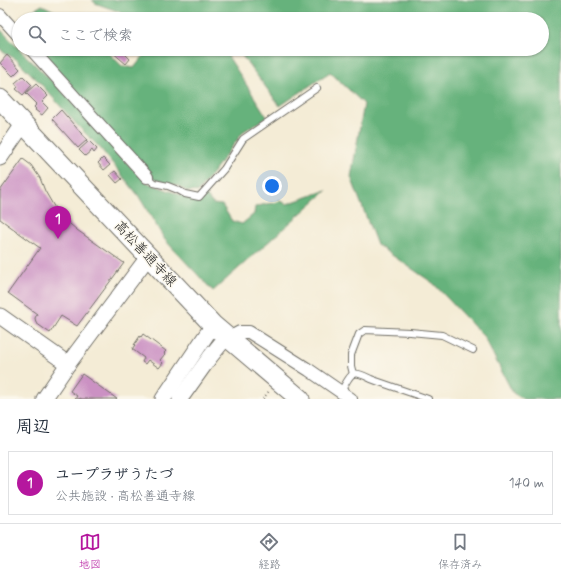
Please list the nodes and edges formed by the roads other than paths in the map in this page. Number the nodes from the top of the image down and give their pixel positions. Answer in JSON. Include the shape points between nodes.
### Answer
{"nodes":[{"id":1,"x":0,"y":15,"type":"edge"},
{"id":2,"x":12,"y":28,"type":"edge"},
{"id":3,"x":37,"y":56,"type":"edge"},
{"id":4,"x":316,"y":88,"type":"dead end"},
{"id":5,"x":0,"y":98,"type":"edge"},
{"id":6,"x":24,"y":123,"type":"junction"},
{"id":7,"x":0,"y":158,"type":"edge"},
{"id":8,"x":147,"y":177,"type":"joint"},
{"id":9,"x":148,"y":257,"type":"junction"},
{"id":10,"x":0,"y":316,"type":"edge"},
{"id":11,"x":223,"y":333,"type":"junction"},
{"id":12,"x":473,"y":350,"type":"dead end"},
{"id":13,"x":68,"y":364,"type":"junction"},
{"id":14,"x":353,"y":374,"type":"junction"},
{"id":15,"x":341,"y":392,"type":"junction"},
{"id":16,"x":44,"y":399,"type":"edge"},
{"id":17,"x":162,"y":399,"type":"edge"},
{"id":18,"x":180,"y":399,"type":"edge"},
{"id":19,"x":300,"y":399,"type":"edge"},
{"id":20,"x":351,"y":399,"type":"edge"},
{"id":21,"x":428,"y":399,"type":"edge"}],
"edges":[{"from":1,"to":2,"type":"street"},
{"from":3,"to":8,"type":"street"},
{"from":4,"to":8,"type":"lane","via":[[242,139],[224,169],[200,197],[154,183]]},
{"from":5,"to":6,"type":"main road","name":"高松善通寺線"},
{"from":6,"to":7,"type":"street"},
{"from":6,"to":9,"type":"main road","name":"高松善通寺線"},
{"from":9,"to":11,"type":"main road","name":"高松善通寺線"},
{"from":9,"to":13,"type":"street"},
{"from":10,"to":13,"type":"street"},
{"from":11,"to":15,"type":"street","via":[[249,332]]},
{"from":11,"to":17,"type":"street"},
{"from":11,"to":18,"type":"street","via":[[210,357]]},
{"from":11,"to":19,"type":"main road","name":"高松善通寺線"},
{"from":12,"to":14,"type":"lane","via":[[442,335],[365,330],[359,334],[351,355],[350,366]]},
{"from":13,"to":16,"type":"street"},
{"from":14,"to":15,"type":"lane"},
{"from":14,"to":21,"type":"lane"},
{"from":15,"to":20,"type":"street"}]}
